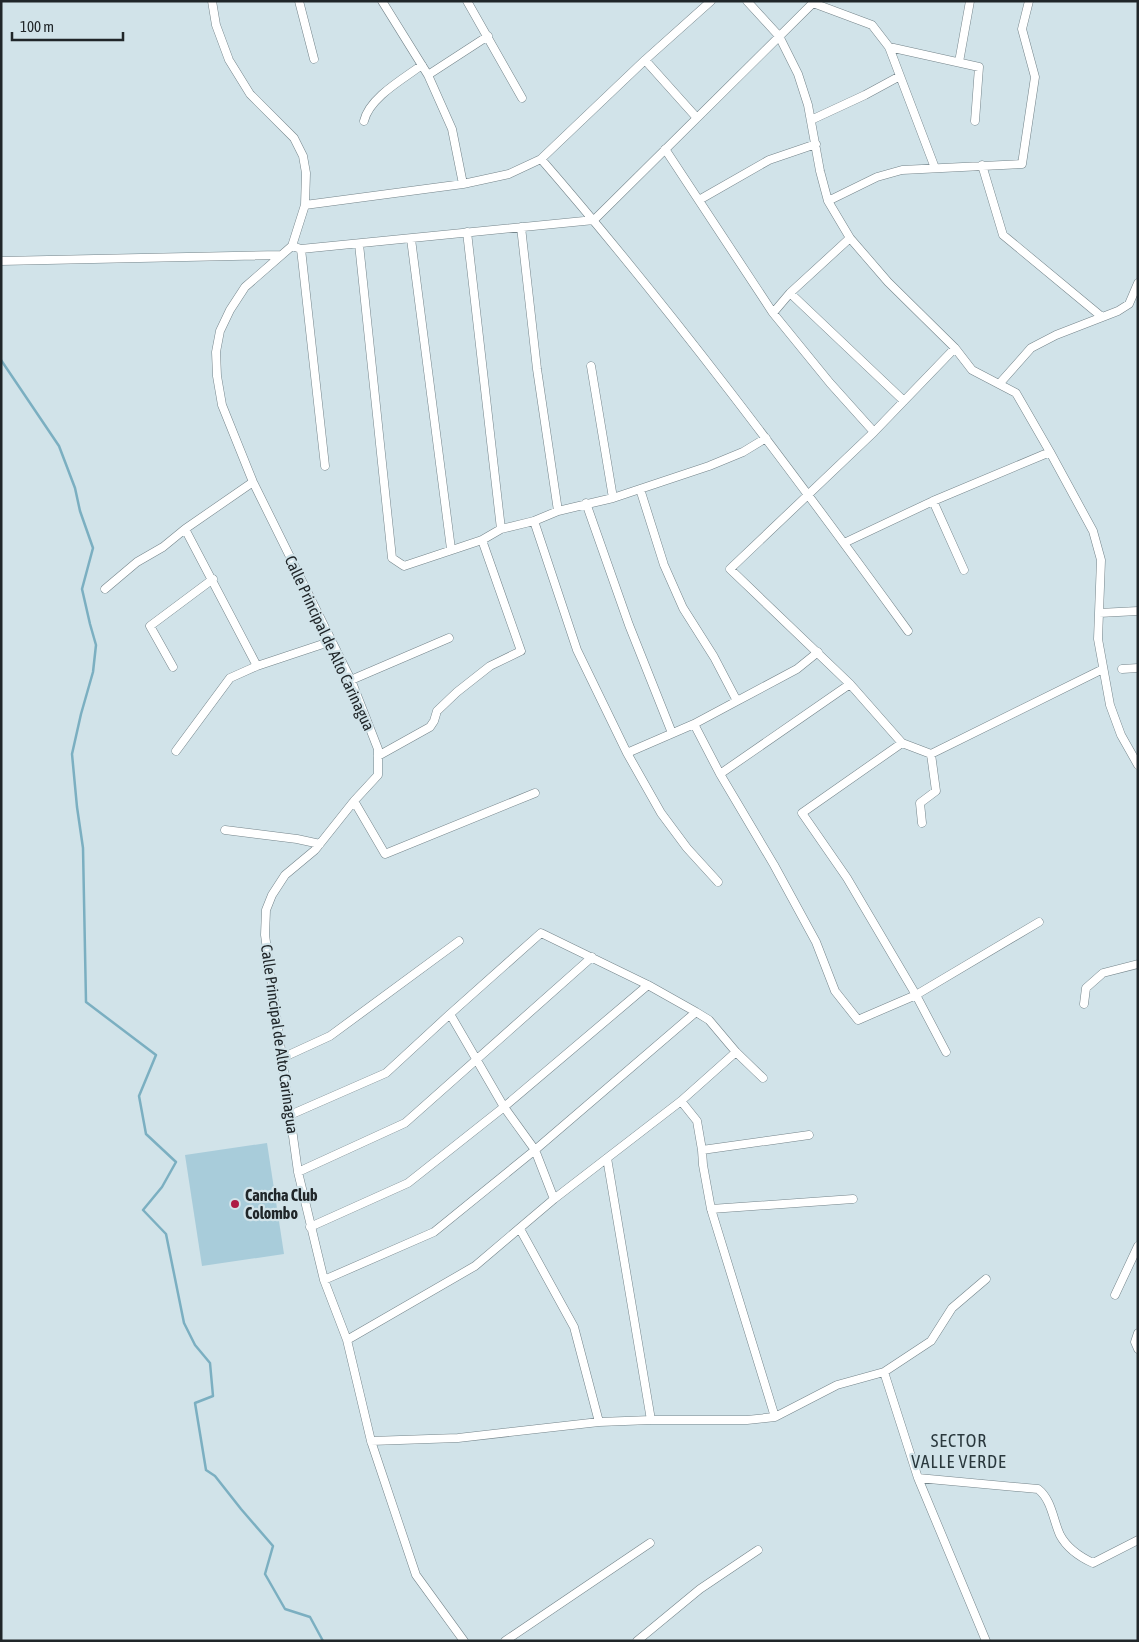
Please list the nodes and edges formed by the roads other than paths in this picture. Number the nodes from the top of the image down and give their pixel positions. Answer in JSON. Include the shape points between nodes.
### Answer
{"nodes":[{"id":1,"x":212,"y":1,"type":"edge"},
{"id":2,"x":299,"y":1,"type":"edge"},
{"id":3,"x":382,"y":1,"type":"edge"},
{"id":4,"x":468,"y":1,"type":"edge"},
{"id":5,"x":711,"y":1,"type":"edge"},
{"id":6,"x":747,"y":1,"type":"edge"},
{"id":7,"x":970,"y":1,"type":"edge"},
{"id":8,"x":1029,"y":1,"type":"edge"},
{"id":9,"x":814,"y":2,"type":"edge"},
{"id":10,"x":488,"y":36,"type":"junction"},
{"id":11,"x":778,"y":36,"type":"junction"},
{"id":12,"x":889,"y":47,"type":"junction"},
{"id":13,"x":314,"y":59,"type":"dead end"},
{"id":14,"x":645,"y":60,"type":"junction"},
{"id":15,"x":959,"y":62,"type":"junction"},
{"id":16,"x":422,"y":65,"type":"junction"},
{"id":17,"x":428,"y":76,"type":"junction"},
{"id":18,"x":900,"y":76,"type":"junction"},
{"id":19,"x":522,"y":98,"type":"dead end"},
{"id":20,"x":697,"y":118,"type":"junction"},
{"id":21,"x":811,"y":120,"type":"junction"},
{"id":22,"x":364,"y":121,"type":"dead end"},
{"id":23,"x":975,"y":121,"type":"dead end"},
{"id":24,"x":816,"y":144,"type":"junction"},
{"id":25,"x":665,"y":149,"type":"junction"},
{"id":26,"x":541,"y":159,"type":"junction"},
{"id":27,"x":982,"y":165,"type":"junction"},
{"id":28,"x":935,"y":168,"type":"junction"},
{"id":29,"x":463,"y":184,"type":"junction"},
{"id":30,"x":700,"y":200,"type":"junction"},
{"id":31,"x":828,"y":201,"type":"junction"},
{"id":32,"x":305,"y":205,"type":"junction"},
{"id":33,"x":594,"y":220,"type":"junction"},
{"id":34,"x":521,"y":227,"type":"junction"},
{"id":35,"x":467,"y":232,"type":"junction"},
{"id":36,"x":850,"y":238,"type":"junction"},
{"id":37,"x":411,"y":239,"type":"junction"},
{"id":38,"x":359,"y":244,"type":"junction"},
{"id":39,"x":292,"y":246,"type":"junction"},
{"id":40,"x":301,"y":249,"type":"junction"},
{"id":41,"x":281,"y":255,"type":"junction"},
{"id":42,"x":1,"y":262,"type":"edge"},
{"id":43,"x":1138,"y":283,"type":"edge"},
{"id":44,"x":790,"y":293,"type":"junction"},
{"id":45,"x":773,"y":313,"type":"junction"},
{"id":46,"x":1102,"y":317,"type":"junction"},
{"id":47,"x":955,"y":348,"type":"junction"},
{"id":48,"x":591,"y":366,"type":"dead end"},
{"id":49,"x":1000,"y":383,"type":"junction"},
{"id":50,"x":904,"y":401,"type":"junction"},
{"id":51,"x":874,"y":432,"type":"junction"},
{"id":52,"x":766,"y":438,"type":"junction"},
{"id":53,"x":1050,"y":452,"type":"junction"},
{"id":54,"x":325,"y":466,"type":"dead end"},
{"id":55,"x":253,"y":482,"type":"junction"},
{"id":56,"x":640,"y":489,"type":"junction"},
{"id":57,"x":809,"y":494,"type":"junction"},
{"id":58,"x":613,"y":498,"type":"junction"},
{"id":59,"x":933,"y":500,"type":"junction"},
{"id":60,"x":586,"y":503,"type":"junction"},
{"id":61,"x":558,"y":511,"type":"junction"},
{"id":62,"x":534,"y":521,"type":"junction"},
{"id":63,"x":185,"y":529,"type":"junction"},
{"id":64,"x":501,"y":530,"type":"junction"},
{"id":65,"x":482,"y":540,"type":"junction"},
{"id":66,"x":844,"y":543,"type":"junction"},
{"id":67,"x":452,"y":549,"type":"junction"},
{"id":68,"x":964,"y":570,"type":"dead end"},
{"id":69,"x":213,"y":579,"type":"junction"},
{"id":70,"x":105,"y":589,"type":"dead end"},
{"id":71,"x":1138,"y":611,"type":"edge"},
{"id":72,"x":1099,"y":613,"type":"junction"},
{"id":73,"x":908,"y":631,"type":"dead end"},
{"id":74,"x":449,"y":638,"type":"dead end"},
{"id":75,"x":332,"y":641,"type":"junction"},
{"id":76,"x":818,"y":652,"type":"junction"},
{"id":77,"x":257,"y":666,"type":"junction"},
{"id":78,"x":173,"y":667,"type":"dead end"},
{"id":79,"x":1138,"y":668,"type":"edge"},
{"id":80,"x":1103,"y":669,"type":"junction"},
{"id":81,"x":1122,"y":669,"type":"dead end"},
{"id":82,"x":350,"y":680,"type":"junction"},
{"id":83,"x":850,"y":684,"type":"junction"},
{"id":84,"x":738,"y":701,"type":"junction"},
{"id":85,"x":694,"y":724,"type":"junction"},
{"id":86,"x":672,"y":733,"type":"junction"},
{"id":87,"x":902,"y":743,"type":"junction"},
{"id":88,"x":176,"y":752,"type":"dead end"},
{"id":89,"x":628,"y":753,"type":"junction"},
{"id":90,"x":931,"y":754,"type":"junction"},
{"id":91,"x":378,"y":756,"type":"junction"},
{"id":92,"x":1138,"y":765,"type":"edge"},
{"id":93,"x":720,"y":774,"type":"junction"},
{"id":94,"x":535,"y":793,"type":"dead end"},
{"id":95,"x":354,"y":801,"type":"junction"},
{"id":96,"x":922,"y":823,"type":"dead end"},
{"id":97,"x":226,"y":830,"type":"dead end"},
{"id":98,"x":320,"y":844,"type":"junction"},
{"id":99,"x":718,"y":882,"type":"dead end"},
{"id":100,"x":1039,"y":922,"type":"dead end"},
{"id":101,"x":459,"y":941,"type":"dead end"},
{"id":102,"x":592,"y":957,"type":"junction"},
{"id":103,"x":1138,"y":964,"type":"edge"},
{"id":104,"x":648,"y":985,"type":"junction"},
{"id":105,"x":916,"y":996,"type":"junction"},
{"id":106,"x":1084,"y":1004,"type":"dead end"},
{"id":107,"x":696,"y":1012,"type":"junction"},
{"id":108,"x":450,"y":1014,"type":"junction"},
{"id":109,"x":736,"y":1052,"type":"junction"},
{"id":110,"x":946,"y":1052,"type":"dead end"},
{"id":111,"x":282,"y":1058,"type":"junction"},
{"id":112,"x":476,"y":1061,"type":"junction"},
{"id":113,"x":763,"y":1078,"type":"dead end"},
{"id":114,"x":681,"y":1101,"type":"junction"},
{"id":115,"x":504,"y":1107,"type":"junction"},
{"id":116,"x":290,"y":1115,"type":"junction"},
{"id":117,"x":809,"y":1135,"type":"dead end"},
{"id":118,"x":535,"y":1150,"type":"junction"},
{"id":119,"x":702,"y":1150,"type":"junction"},
{"id":120,"x":607,"y":1158,"type":"junction"},
{"id":121,"x":298,"y":1172,"type":"junction"},
{"id":122,"x":554,"y":1198,"type":"junction"},
{"id":123,"x":853,"y":1199,"type":"dead end"},
{"id":124,"x":711,"y":1209,"type":"junction"},
{"id":125,"x":310,"y":1227,"type":"junction"},
{"id":126,"x":520,"y":1229,"type":"junction"},
{"id":127,"x":1138,"y":1246,"type":"edge"},
{"id":128,"x":986,"y":1279,"type":"dead end"},
{"id":129,"x":324,"y":1280,"type":"junction"},
{"id":130,"x":1115,"y":1294,"type":"dead end"},
{"id":131,"x":1138,"y":1333,"type":"edge"},
{"id":132,"x":347,"y":1340,"type":"junction"},
{"id":133,"x":1138,"y":1349,"type":"edge"},
{"id":134,"x":884,"y":1372,"type":"junction"},
{"id":135,"x":775,"y":1417,"type":"junction"},
{"id":136,"x":651,"y":1420,"type":"junction"},
{"id":137,"x":599,"y":1422,"type":"junction"},
{"id":138,"x":371,"y":1441,"type":"junction"},
{"id":139,"x":918,"y":1478,"type":"junction"},
{"id":140,"x":1138,"y":1540,"type":"edge"},
{"id":141,"x":650,"y":1543,"type":"dead end"},
{"id":142,"x":758,"y":1550,"type":"dead end"},
{"id":143,"x":464,"y":1641,"type":"edge"},
{"id":144,"x":506,"y":1641,"type":"edge"},
{"id":145,"x":638,"y":1641,"type":"edge"},
{"id":146,"x":986,"y":1641,"type":"edge"}],
"edges":[{"from":1,"to":32,"type":"street","via":[[216,25],[229,60],[250,94],[294,138],[303,156]]},
{"from":2,"to":13,"type":"street"},
{"from":3,"to":16,"type":"street"},
{"from":4,"to":10,"type":"street"},
{"from":5,"to":14,"type":"street"},
{"from":6,"to":11,"type":"street"},
{"from":7,"to":15,"type":"street"},
{"from":8,"to":27,"type":"street","via":[[1022,28],[1035,76],[1022,164]]},
{"from":9,"to":11,"type":"street"},
{"from":9,"to":12,"type":"street","via":[[872,25]]},
{"from":10,"to":17,"type":"street"},
{"from":10,"to":19,"type":"street"},
{"from":11,"to":20,"type":"street"},
{"from":11,"to":21,"type":"street","via":[[798,74]]},
{"from":12,"to":15,"type":"street"},
{"from":12,"to":18,"type":"street"},
{"from":14,"to":20,"type":"street"},
{"from":14,"to":26,"type":"street"},
{"from":15,"to":23,"type":"street","via":[[979,67]]},
{"from":16,"to":17,"type":"street"},
{"from":16,"to":22,"type":"street","via":[[371,104]]},
{"from":17,"to":29,"type":"street","via":[[452,129]]},
{"from":18,"to":21,"type":"street"},
{"from":18,"to":28,"type":"street"},
{"from":20,"to":25,"type":"street"},
{"from":21,"to":24,"type":"street"},
{"from":24,"to":30,"type":"street","via":[[769,160]]},
{"from":24,"to":31,"type":"street"},
{"from":25,"to":30,"type":"street"},
{"from":25,"to":33,"type":"street"},
{"from":26,"to":29,"type":"street","via":[[510,174]]},
{"from":26,"to":33,"type":"street"},
{"from":27,"to":28,"type":"street"},
{"from":27,"to":46,"type":"street","via":[[1003,235]]},
{"from":28,"to":31,"type":"street","via":[[902,170],[877,177]]},
{"from":29,"to":32,"type":"street"},
{"from":30,"to":45,"type":"street"},
{"from":31,"to":36,"type":"street"},
{"from":32,"to":39,"type":"street"},
{"from":33,"to":34,"type":"street"},
{"from":33,"to":52,"type":"street"},
{"from":34,"to":35,"type":"street"},
{"from":34,"to":61,"type":"street"},
{"from":35,"to":37,"type":"street"},
{"from":35,"to":64,"type":"street"},
{"from":36,"to":44,"type":"street"},
{"from":36,"to":47,"type":"street","via":[[888,282]]},
{"from":37,"to":38,"type":"street"},
{"from":37,"to":67,"type":"street"},
{"from":38,"to":40,"type":"street"},
{"from":38,"to":67,"type":"street","via":[[392,558],[404,566]]},
{"from":39,"to":40,"type":"street"},
{"from":39,"to":41,"type":"street","name":"Calle Principal de Alto Carinagua"},
{"from":40,"to":54,"type":"street"},
{"from":41,"to":42,"type":"street"},
{"from":41,"to":55,"type":"street","name":"Calle Principal de Alto Carinagua","via":[[245,287],[223,324],[216,352],[216,376],[222,405]]},
{"from":43,"to":46,"type":"street","via":[[1129,304]]},
{"from":44,"to":45,"type":"street"},
{"from":44,"to":50,"type":"street"},
{"from":45,"to":51,"type":"street"},
{"from":46,"to":49,"type":"street","via":[[1056,334],[1031,348]]},
{"from":47,"to":49,"type":"street","via":[[972,370]]},
{"from":47,"to":50,"type":"street"},
{"from":48,"to":58,"type":"street"},
{"from":49,"to":53,"type":"street","via":[[1016,393]]},
{"from":50,"to":51,"type":"street"},
{"from":51,"to":57,"type":"street"},
{"from":52,"to":56,"type":"street","via":[[743,452]]},
{"from":52,"to":57,"type":"street"},
{"from":53,"to":59,"type":"street"},
{"from":53,"to":72,"type":"street","via":[[1098,546],[1101,560]]},
{"from":55,"to":63,"type":"street"},
{"from":55,"to":75,"type":"street","name":"Calle Principal de Alto Carinagua"},
{"from":56,"to":58,"type":"street"},
{"from":56,"to":84,"type":"street","via":[[664,565],[683,608]]},
{"from":57,"to":66,"type":"street"},
{"from":57,"to":76,"type":"street","via":[[730,569]]},
{"from":58,"to":60,"type":"street"},
{"from":59,"to":66,"type":"street"},
{"from":59,"to":68,"type":"street"},
{"from":60,"to":61,"type":"street"},
{"from":60,"to":86,"type":"street"},
{"from":61,"to":62,"type":"street"},
{"from":62,"to":64,"type":"street"},
{"from":62,"to":89,"type":"street","via":[[577,650]]},
{"from":63,"to":69,"type":"street"},
{"from":63,"to":70,"type":"street"},
{"from":64,"to":65,"type":"street"},
{"from":65,"to":67,"type":"street"},
{"from":65,"to":91,"type":"street","via":[[521,651],[490,666],[457,692],[437,712],[430,726]]},
{"from":66,"to":73,"type":"street"},
{"from":69,"to":77,"type":"street"},
{"from":69,"to":78,"type":"street","via":[[150,626]]},
{"from":71,"to":72,"type":"street"},
{"from":72,"to":80,"type":"street","via":[[1098,639]]},
{"from":74,"to":82,"type":"street"},
{"from":75,"to":77,"type":"street"},
{"from":75,"to":82,"type":"street","name":"Calle Principal de Alto Carinagua"},
{"from":76,"to":83,"type":"street"},
{"from":76,"to":84,"type":"street","via":[[797,669]]},
{"from":77,"to":88,"type":"street","via":[[230,678]]},
{"from":79,"to":81,"type":"street"},
{"from":80,"to":90,"type":"street"},
{"from":80,"to":92,"type":"street","via":[[1110,705],[1121,736]]},
{"from":82,"to":91,"type":"street","name":"Calle Principal de Alto Carinagua"},
{"from":83,"to":87,"type":"street"},
{"from":83,"to":93,"type":"street"},
{"from":84,"to":85,"type":"street"},
{"from":85,"to":86,"type":"street"},
{"from":85,"to":93,"type":"street"},
{"from":86,"to":89,"type":"street"},
{"from":87,"to":90,"type":"street"},
{"from":87,"to":105,"type":"street","via":[[802,813],[847,878]]},
{"from":89,"to":99,"type":"street","via":[[661,813]]},
{"from":90,"to":96,"type":"street","via":[[936,791],[920,804]]},
{"from":91,"to":95,"type":"street","name":"Calle Principal de Alto Carinagua","via":[[378,775]]},
{"from":93,"to":105,"type":"street","via":[[816,942],[835,991],[858,1020]]},
{"from":94,"to":95,"type":"street","via":[[386,854]]},
{"from":95,"to":98,"type":"street","name":"Calle Principal de Alto Carinagua"},
{"from":97,"to":98,"type":"street"},
{"from":98,"to":111,"type":"street","name":"Calle Principal de Alto Carinagua","via":[[285,875],[266,910],[265,934]]},
{"from":100,"to":105,"type":"street"},
{"from":101,"to":111,"type":"street","via":[[330,1036]]},
{"from":102,"to":104,"type":"street"},
{"from":102,"to":108,"type":"street","via":[[541,933]]},
{"from":102,"to":112,"type":"street"},
{"from":103,"to":106,"type":"street","via":[[1103,973],[1086,988]]},
{"from":104,"to":107,"type":"street"},
{"from":104,"to":115,"type":"street"},
{"from":105,"to":110,"type":"street"},
{"from":107,"to":109,"type":"street","via":[[709,1020]]},
{"from":107,"to":118,"type":"street"},
{"from":108,"to":112,"type":"street"},
{"from":108,"to":116,"type":"street","via":[[386,1072]]},
{"from":109,"to":113,"type":"street"},
{"from":109,"to":114,"type":"street"},
{"from":111,"to":116,"type":"street","name":"Calle Principal de Alto Carinagua"},
{"from":112,"to":115,"type":"street"},
{"from":112,"to":121,"type":"street","via":[[405,1123]]},
{"from":114,"to":119,"type":"street","via":[[697,1121]]},
{"from":114,"to":120,"type":"street"},
{"from":115,"to":118,"type":"street"},
{"from":115,"to":125,"type":"street","via":[[408,1183]]},
{"from":116,"to":121,"type":"street","name":"Calle Principal de Alto Carinagua"},
{"from":117,"to":119,"type":"street"},
{"from":118,"to":122,"type":"street"},
{"from":118,"to":129,"type":"street","via":[[434,1232]]},
{"from":119,"to":124,"type":"street"},
{"from":120,"to":122,"type":"street"},
{"from":120,"to":136,"type":"street"},
{"from":121,"to":125,"type":"street","name":"Calle Principal de Alto Carinagua"},
{"from":122,"to":126,"type":"street"},
{"from":123,"to":124,"type":"street"},
{"from":124,"to":135,"type":"street"},
{"from":125,"to":129,"type":"street","name":"Calle Principal de Alto Carinagua"},
{"from":126,"to":132,"type":"street","via":[[475,1266]]},
{"from":126,"to":137,"type":"street","via":[[574,1327]]},
{"from":127,"to":130,"type":"street"},
{"from":128,"to":134,"type":"street","via":[[952,1308],[931,1342]]},
{"from":129,"to":132,"type":"street","name":"Calle Principal de Alto Carinagua"},
{"from":131,"to":133,"type":"street","via":[[1135,1342]]},
{"from":132,"to":138,"type":"street","name":"Calle Principal de Alto Carinagua"},
{"from":134,"to":135,"type":"street","via":[[837,1385]]},
{"from":134,"to":139,"type":"street"},
{"from":135,"to":136,"type":"street"},
{"from":136,"to":137,"type":"street"},
{"from":137,"to":138,"type":"street","via":[[458,1438]]},
{"from":138,"to":143,"type":"street","name":"Calle Principal de Alto Carinagua","via":[[416,1575]]},
{"from":139,"to":140,"type":"street","via":[[1038,1490],[1046,1495],[1061,1537],[1079,1557],[1093,1563]]},
{"from":139,"to":146,"type":"street"},
{"from":141,"to":144,"type":"street"},
{"from":142,"to":145,"type":"street","via":[[700,1589]]}]}
